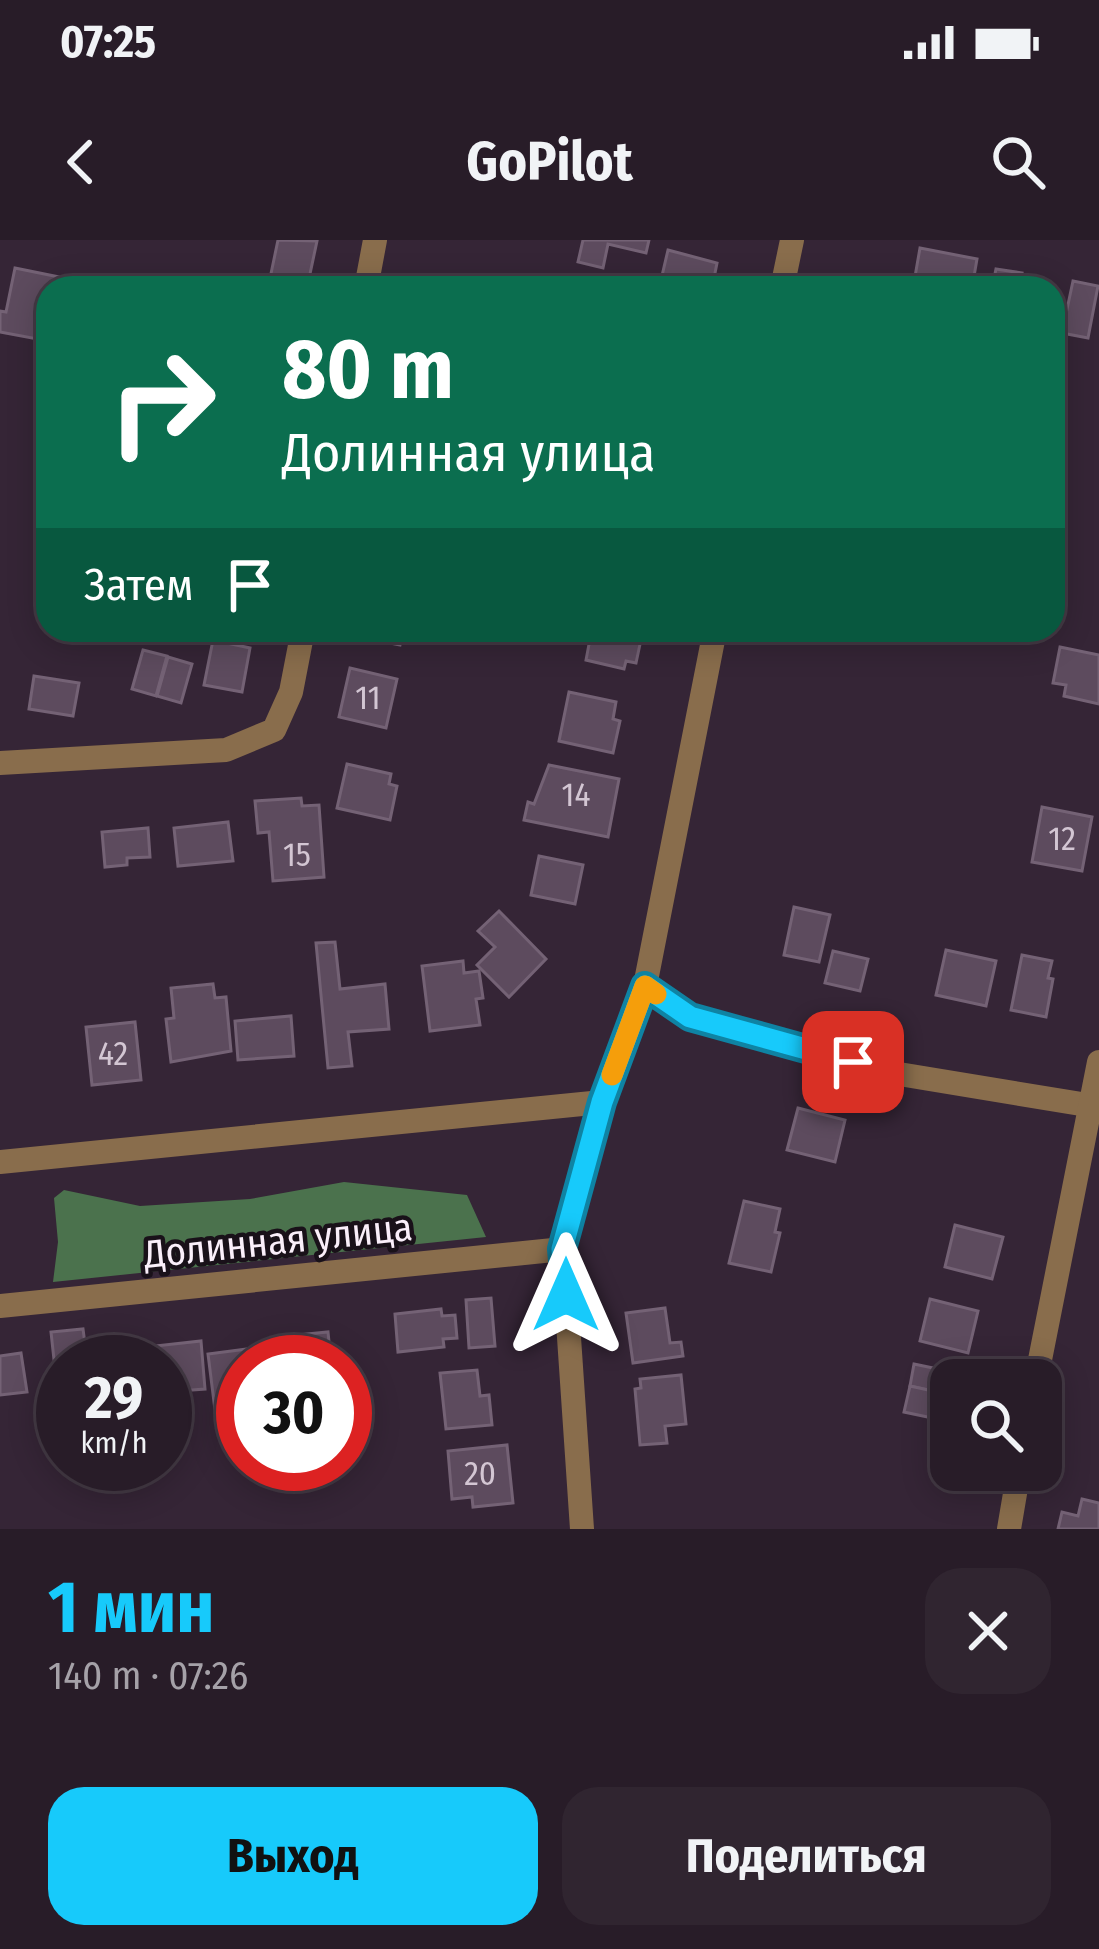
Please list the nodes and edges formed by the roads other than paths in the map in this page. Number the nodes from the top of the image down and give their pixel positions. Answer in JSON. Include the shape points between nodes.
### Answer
{"nodes":[{"id":1,"x":375,"y":240,"type":"edge"},
{"id":2,"x":792,"y":240,"type":"edge"},
{"id":3,"x":368,"y":276,"type":"edge"},
{"id":4,"x":784,"y":276,"type":"edge"},
{"id":5,"x":301,"y":642,"type":"edge"},
{"id":6,"x":713,"y":642,"type":"edge"},
{"id":7,"x":0,"y":763,"type":"edge"},
{"id":8,"x":645,"y":986,"type":"junction"},
{"id":9,"x":1099,"y":1062,"type":"edge"},
{"id":10,"x":602,"y":1102,"type":"junction"},
{"id":11,"x":1095,"y":1106,"type":"edge"},
{"id":12,"x":0,"y":1162,"type":"edge"},
{"id":13,"x":562,"y":1249,"type":"junction"},
{"id":14,"x":0,"y":1306,"type":"edge"},
{"id":15,"x":1041,"y":1359,"type":"edge"},
{"id":16,"x":1015,"y":1491,"type":"edge"},
{"id":17,"x":582,"y":1529,"type":"edge"},
{"id":18,"x":1009,"y":1529,"type":"edge"}],
"edges":[{"from":1,"to":3,"type":"street"},
{"from":2,"to":4,"type":"street"},
{"from":5,"to":7,"type":"street","via":[[274,730],[226,749]]},
{"from":6,"to":8,"type":"street"},
{"from":8,"to":10,"type":"street"},
{"from":8,"to":11,"type":"street","via":[[690,1017],[893,1073]]},
{"from":9,"to":11,"type":"street"},
{"from":10,"to":12,"type":"street"},
{"from":10,"to":13,"type":"street"},
{"from":11,"to":15,"type":"street"},
{"from":13,"to":14,"type":"street","name":"Долинная улица"},
{"from":13,"to":17,"type":"street"},
{"from":16,"to":18,"type":"street"}]}
